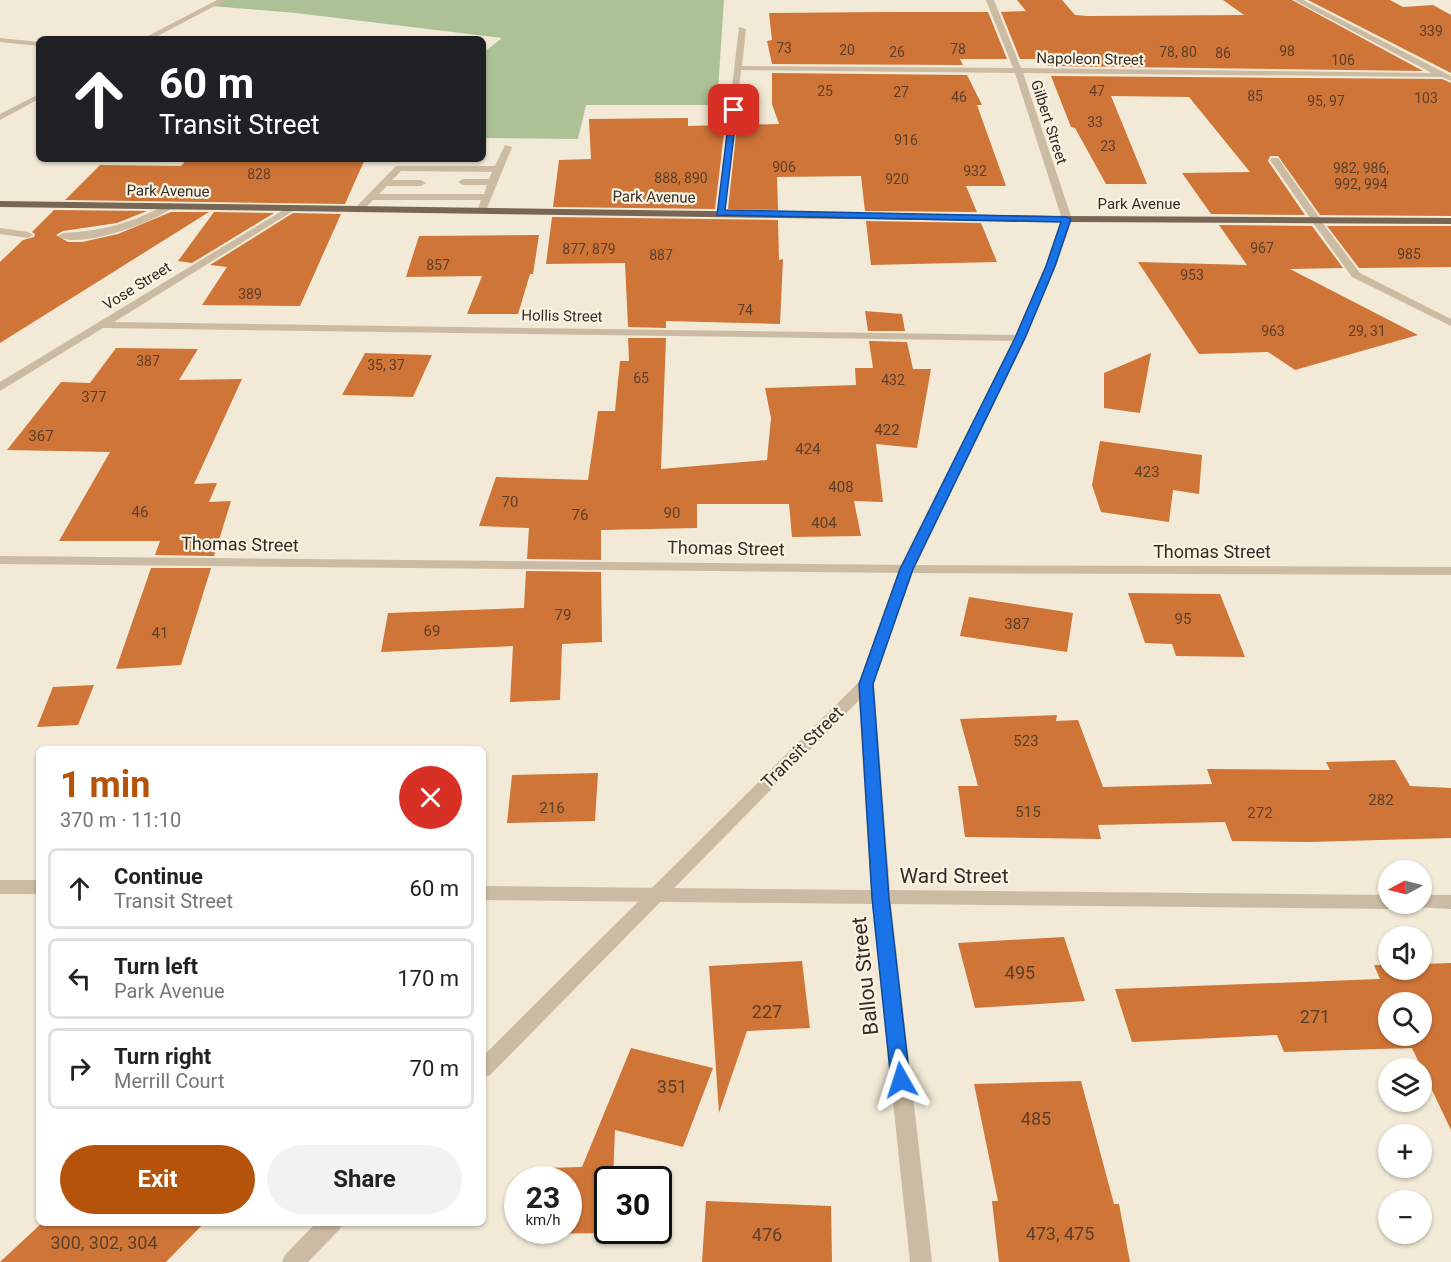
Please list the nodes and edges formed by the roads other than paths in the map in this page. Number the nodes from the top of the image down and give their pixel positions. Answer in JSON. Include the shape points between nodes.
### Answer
{"nodes":[{"id":1,"x":222,"y":0,"type":"edge"},
{"id":2,"x":990,"y":0,"type":"edge"},
{"id":3,"x":1298,"y":0,"type":"edge"},
{"id":4,"x":742,"y":29,"type":"dead end"},
{"id":5,"x":152,"y":36,"type":"edge"},
{"id":6,"x":0,"y":40,"type":"edge"},
{"id":7,"x":36,"y":44,"type":"edge"},
{"id":8,"x":739,"y":69,"type":"junction"},
{"id":9,"x":1018,"y":71,"type":"junction"},
{"id":10,"x":1441,"y":75,"type":"junction"},
{"id":11,"x":1451,"y":79,"type":"edge"},
{"id":12,"x":36,"y":98,"type":"edge"},
{"id":13,"x":0,"y":117,"type":"edge"},
{"id":14,"x":508,"y":147,"type":"dead end"},
{"id":15,"x":1275,"y":160,"type":"dead end"},
{"id":16,"x":498,"y":169,"type":"junction"},
{"id":17,"x":463,"y":182,"type":"dead end"},
{"id":18,"x":494,"y":182,"type":"junction"},
{"id":19,"x":385,"y":183,"type":"junction"},
{"id":20,"x":421,"y":183,"type":"dead end"},
{"id":21,"x":372,"y":196,"type":"junction"},
{"id":22,"x":487,"y":197,"type":"junction"},
{"id":23,"x":0,"y":204,"type":"edge"},
{"id":24,"x":171,"y":205,"type":"junction"},
{"id":25,"x":290,"y":209,"type":"junction"},
{"id":26,"x":359,"y":209,"type":"junction"},
{"id":27,"x":482,"y":211,"type":"junction"},
{"id":28,"x":720,"y":213,"type":"junction"},
{"id":29,"x":1066,"y":219,"type":"junction"},
{"id":30,"x":1316,"y":220,"type":"junction"},
{"id":31,"x":1451,"y":221,"type":"edge"},
{"id":32,"x":0,"y":231,"type":"edge"},
{"id":33,"x":28,"y":235,"type":"dead end"},
{"id":34,"x":63,"y":236,"type":"dead end"},
{"id":35,"x":1451,"y":323,"type":"edge"},
{"id":36,"x":103,"y":325,"type":"junction"},
{"id":37,"x":1020,"y":338,"type":"junction"},
{"id":38,"x":0,"y":387,"type":"edge"},
{"id":39,"x":0,"y":560,"type":"edge"},
{"id":40,"x":907,"y":569,"type":"junction"},
{"id":41,"x":1451,"y":572,"type":"edge"},
{"id":42,"x":866,"y":684,"type":"junction"},
{"id":43,"x":0,"y":887,"type":"edge"},
{"id":44,"x":36,"y":887,"type":"edge"},
{"id":45,"x":486,"y":893,"type":"edge"},
{"id":46,"x":654,"y":895,"type":"junction"},
{"id":47,"x":881,"y":898,"type":"junction"},
{"id":48,"x":1378,"y":902,"type":"edge"},
{"id":49,"x":1432,"y":902,"type":"edge"},
{"id":50,"x":1451,"y":902,"type":"edge"},
{"id":51,"x":486,"y":1066,"type":"edge"},
{"id":52,"x":328,"y":1226,"type":"edge"},
{"id":53,"x":293,"y":1262,"type":"edge"},
{"id":54,"x":921,"y":1262,"type":"edge"}],
"edges":[{"from":1,"to":5,"type":"street"},
{"from":2,"to":9,"type":"street","name":"Gilbert Street"},
{"from":3,"to":10,"type":"street"},
{"from":4,"to":8,"type":"street"},
{"from":6,"to":7,"type":"street"},
{"from":8,"to":9,"type":"street","name":"Napoleon Street"},
{"from":8,"to":28,"type":"street"},
{"from":9,"to":10,"type":"street","name":"Napoleon Street"},
{"from":9,"to":29,"type":"street","name":"Gilbert Street"},
{"from":10,"to":11,"type":"street"},
{"from":12,"to":13,"type":"street"},
{"from":14,"to":16,"type":"street"},
{"from":15,"to":30,"type":"street"},
{"from":16,"to":18,"type":"street"},
{"from":16,"to":19,"type":"street","via":[[399,168]]},
{"from":17,"to":18,"type":"street"},
{"from":18,"to":22,"type":"street"},
{"from":19,"to":20,"type":"street"},
{"from":19,"to":21,"type":"street"},
{"from":21,"to":22,"type":"street"},
{"from":21,"to":26,"type":"street"},
{"from":22,"to":27,"type":"street"},
{"from":23,"to":24,"type":"main road","name":"Park Avenue"},
{"from":24,"to":25,"type":"main road","name":"Park Avenue"},
{"from":24,"to":34,"type":"street","via":[[129,227]]},
{"from":25,"to":26,"type":"main road","name":"Park Avenue"},
{"from":25,"to":36,"type":"street","name":"Vose Street"},
{"from":26,"to":27,"type":"main road","name":"Park Avenue"},
{"from":27,"to":28,"type":"main road","name":"Park Avenue"},
{"from":28,"to":29,"type":"main road","name":"Park Avenue"},
{"from":29,"to":30,"type":"main road","name":"Park Avenue"},
{"from":29,"to":37,"type":"street","name":"Transit Street"},
{"from":30,"to":31,"type":"main road","name":"Park Avenue"},
{"from":30,"to":35,"type":"street","via":[[1356,274]]},
{"from":32,"to":33,"type":"street"},
{"from":36,"to":37,"type":"street","name":"Hollis Street"},
{"from":36,"to":38,"type":"street","name":"Vose Street"},
{"from":37,"to":40,"type":"street","name":"Transit Street"},
{"from":39,"to":40,"type":"street","name":"Thomas Street"},
{"from":40,"to":41,"type":"street","name":"Thomas Street"},
{"from":40,"to":42,"type":"street","name":"Transit Street"},
{"from":42,"to":46,"type":"street","name":"Transit Street"},
{"from":42,"to":47,"type":"street","name":"Ballou Street"},
{"from":43,"to":44,"type":"street"},
{"from":45,"to":46,"type":"street","name":"Ward Street"},
{"from":46,"to":47,"type":"street","name":"Ward Street"},
{"from":46,"to":51,"type":"street","name":"Transit Street"},
{"from":47,"to":48,"type":"street","name":"Ward Street"},
{"from":47,"to":54,"type":"street","name":"Ballou Street"},
{"from":49,"to":50,"type":"street"},
{"from":52,"to":53,"type":"street"}]}
